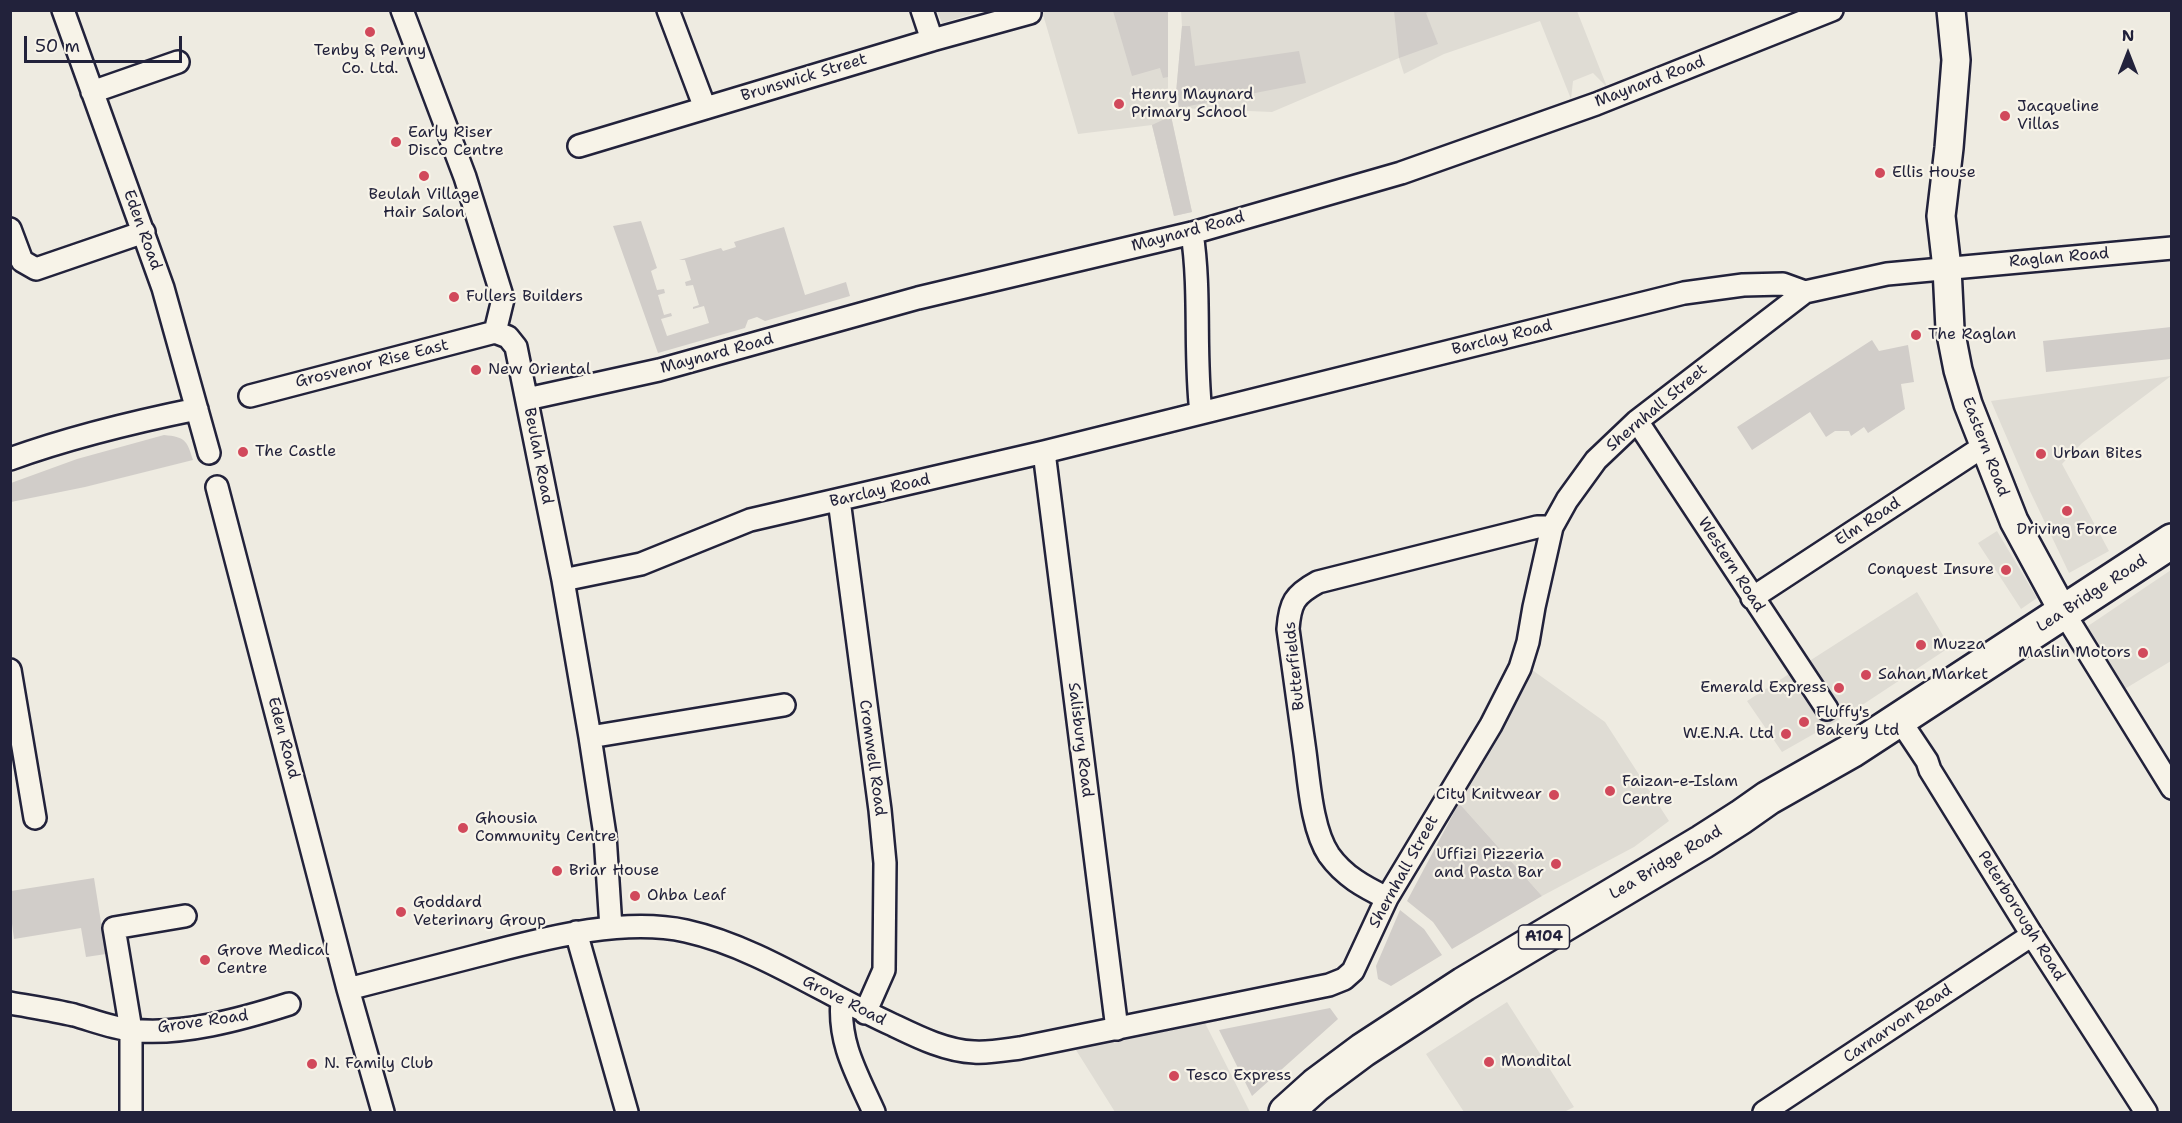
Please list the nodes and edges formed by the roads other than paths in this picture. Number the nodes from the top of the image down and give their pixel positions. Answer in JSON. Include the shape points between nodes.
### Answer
{"nodes":[{"id":1,"x":63,"y":10,"type":"edge"},
{"id":2,"x":402,"y":10,"type":"edge"},
{"id":3,"x":668,"y":10,"type":"edge"},
{"id":4,"x":922,"y":10,"type":"edge"},
{"id":5,"x":1832,"y":10,"type":"edge"},
{"id":6,"x":1950,"y":10,"type":"edge"},
{"id":7,"x":1030,"y":14,"type":"dead end"},
{"id":8,"x":932,"y":40,"type":"junction"},
{"id":9,"x":178,"y":62,"type":"dead end"},
{"id":10,"x":92,"y":92,"type":"junction"},
{"id":11,"x":705,"y":108,"type":"junction"},
{"id":12,"x":579,"y":146,"type":"dead end"},
{"id":13,"x":10,"y":228,"type":"edge"},
{"id":14,"x":144,"y":232,"type":"junction"},
{"id":15,"x":1192,"y":232,"type":"junction"},
{"id":16,"x":2172,"y":248,"type":"edge"},
{"id":17,"x":1947,"y":268,"type":"junction"},
{"id":18,"x":1804,"y":292,"type":"junction"},
{"id":19,"x":495,"y":332,"type":"junction"},
{"id":20,"x":250,"y":396,"type":"dead end"},
{"id":21,"x":527,"y":399,"type":"junction"},
{"id":22,"x":197,"y":409,"type":"junction"},
{"id":23,"x":1202,"y":413,"type":"junction"},
{"id":24,"x":1637,"y":421,"type":"junction"},
{"id":25,"x":1984,"y":446,"type":"junction"},
{"id":26,"x":1044,"y":452,"type":"junction"},
{"id":27,"x":208,"y":453,"type":"dead end"},
{"id":28,"x":10,"y":459,"type":"edge"},
{"id":29,"x":218,"y":487,"type":"dead end"},
{"id":30,"x":839,"y":500,"type":"junction"},
{"id":31,"x":1552,"y":527,"type":"junction"},
{"id":32,"x":2172,"y":541,"type":"edge"},
{"id":33,"x":562,"y":579,"type":"junction"},
{"id":34,"x":1752,"y":598,"type":"junction"},
{"id":35,"x":2064,"y":613,"type":"junction"},
{"id":36,"x":10,"y":670,"type":"edge"},
{"id":37,"x":784,"y":705,"type":"dead end"},
{"id":38,"x":1827,"y":709,"type":"dead end"},
{"id":39,"x":1899,"y":719,"type":"junction"},
{"id":40,"x":590,"y":737,"type":"junction"},
{"id":41,"x":2172,"y":788,"type":"edge"},
{"id":42,"x":34,"y":818,"type":"dead end"},
{"id":43,"x":1387,"y":898,"type":"junction"},
{"id":44,"x":184,"y":916,"type":"dead end"},
{"id":45,"x":612,"y":928,"type":"junction"},
{"id":46,"x":576,"y":932,"type":"junction"},
{"id":47,"x":2032,"y":935,"type":"junction"},
{"id":48,"x":1344,"y":979,"type":"joint"},
{"id":49,"x":348,"y":989,"type":"junction"},
{"id":50,"x":842,"y":1000,"type":"junction"},
{"id":51,"x":10,"y":1003,"type":"edge"},
{"id":52,"x":289,"y":1004,"type":"dead end"},
{"id":53,"x":865,"y":1013,"type":"junction"},
{"id":54,"x":1117,"y":1029,"type":"junction"},
{"id":55,"x":131,"y":1030,"type":"junction"},
{"id":56,"x":131,"y":1113,"type":"edge"},
{"id":57,"x":383,"y":1113,"type":"edge"},
{"id":58,"x":627,"y":1113,"type":"edge"},
{"id":59,"x":874,"y":1113,"type":"edge"},
{"id":60,"x":1286,"y":1113,"type":"edge"},
{"id":61,"x":1764,"y":1113,"type":"edge"},
{"id":62,"x":2146,"y":1113,"type":"edge"}],
"edges":[{"from":1,"to":10,"type":"street","name":"Eden Road"},
{"from":2,"to":19,"type":"street","via":[[465,177],[503,298]]},
{"from":3,"to":11,"type":"street"},
{"from":4,"to":8,"type":"street"},
{"from":5,"to":15,"type":"street","name":"Maynard Road","via":[[1596,104],[1401,173]]},
{"from":6,"to":17,"type":"street","via":[[1956,60],[1941,216]]},
{"from":7,"to":8,"type":"street","name":"Brunswick Street"},
{"from":8,"to":11,"type":"street","name":"Brunswick Street"},
{"from":9,"to":10,"type":"street"},
{"from":10,"to":14,"type":"street","name":"Eden Road"},
{"from":11,"to":12,"type":"street","name":"Brunswick Street"},
{"from":13,"to":14,"type":"street","via":[[22,261],[36,269]]},
{"from":14,"to":22,"type":"street","name":"Eden Road","via":[[164,288]]},
{"from":15,"to":21,"type":"street","name":"Maynard Road","via":[[918,298],[659,370]]},
{"from":15,"to":23,"type":"street"},
{"from":16,"to":17,"type":"street","name":"Raglan Road"},
{"from":17,"to":18,"type":"street","name":"Shernhall Street","via":[[1887,274]]},
{"from":17,"to":25,"type":"street","name":"Eastern Road","via":[[1950,329],[1958,369]]},
{"from":18,"to":23,"type":"street","name":"Barclay Road","via":[[1783,284],[1684,293]]},
{"from":18,"to":24,"type":"street","name":"Shernhall Street"},
{"from":19,"to":20,"type":"street","name":"Grosvenor Rise East"},
{"from":19,"to":21,"type":"street","name":"Beulah Road","via":[[508,337],[516,347]]},
{"from":21,"to":33,"type":"street","name":"Beulah Road"},
{"from":22,"to":27,"type":"street","name":"Eden Road"},
{"from":22,"to":28,"type":"street","via":[[100,431]]},
{"from":23,"to":26,"type":"street","name":"Barclay Road"},
{"from":24,"to":31,"type":"street","name":"Shernhall Street","via":[[1596,460]]},
{"from":24,"to":34,"type":"street","name":"Western Road"},
{"from":25,"to":34,"type":"street","name":"Elm Road"},
{"from":25,"to":35,"type":"street","name":"Eastern Road","via":[[2014,521]]},
{"from":26,"to":30,"type":"street","name":"Barclay Road"},
{"from":26,"to":54,"type":"street","name":"Salisbury Road"},
{"from":29,"to":49,"type":"street","name":"Eden Road"},
{"from":30,"to":33,"type":"street","name":"Barclay Road","via":[[750,520],[641,564]]},
{"from":30,"to":53,"type":"street","name":"Cromwell Road","via":[[885,862],[884,970]]},
{"from":31,"to":43,"type":"street","name":"Shernhall Street","via":[[1520,668],[1491,725]]},
{"from":31,"to":43,"type":"street","name":"Butterfields","via":[[1537,527],[1317,582],[1294,600],[1288,629],[1319,830],[1340,869]]},
{"from":32,"to":35,"type":"main road","name":"Lea Bridge Road","number":"A104"},
{"from":33,"to":40,"type":"street","name":"Beulah Road"},
{"from":34,"to":38,"type":"street","name":"Western Road"},
{"from":35,"to":39,"type":"main road","name":"Lea Bridge Road","number":"A104"},
{"from":35,"to":41,"type":"street"},
{"from":36,"to":42,"type":"street"},
{"from":37,"to":40,"type":"street"},
{"from":39,"to":47,"type":"street","name":"Peterborough Road"},
{"from":39,"to":60,"type":"main road","name":"Lea Bridge Road","number":"A104","via":[[1464,984],[1363,1050]]},
{"from":40,"to":45,"type":"street","name":"Beulah Road","via":[[605,835]]},
{"from":43,"to":48,"type":"street","name":"Shernhall Street","via":[[1353,971]]},
{"from":44,"to":55,"type":"street","via":[[114,928]]},
{"from":45,"to":46,"type":"street","name":"Grove Road"},
{"from":45,"to":50,"type":"street","name":"Grove Road","via":[[686,931],[728,944]]},
{"from":46,"to":49,"type":"street","name":"Grove Road"},
{"from":46,"to":58,"type":"street"},
{"from":47,"to":61,"type":"street","name":"Carnarvon Road"},
{"from":47,"to":62,"type":"street","name":"Peterborough Road"},
{"from":48,"to":54,"type":"street","name":"Grove Road"},
{"from":49,"to":57,"type":"street","name":"Eden Road"},
{"from":50,"to":53,"type":"street","name":"Grove Road"},
{"from":50,"to":59,"type":"street","via":[[840,1021],[846,1048]]},
{"from":51,"to":55,"type":"street","name":"Grove Road"},
{"from":52,"to":55,"type":"street","name":"Grove Road","via":[[201,1026]]},
{"from":53,"to":54,"type":"street","name":"Grove Road","via":[[919,1038],[974,1052],[1020,1048]]},
{"from":55,"to":56,"type":"street"}]}
